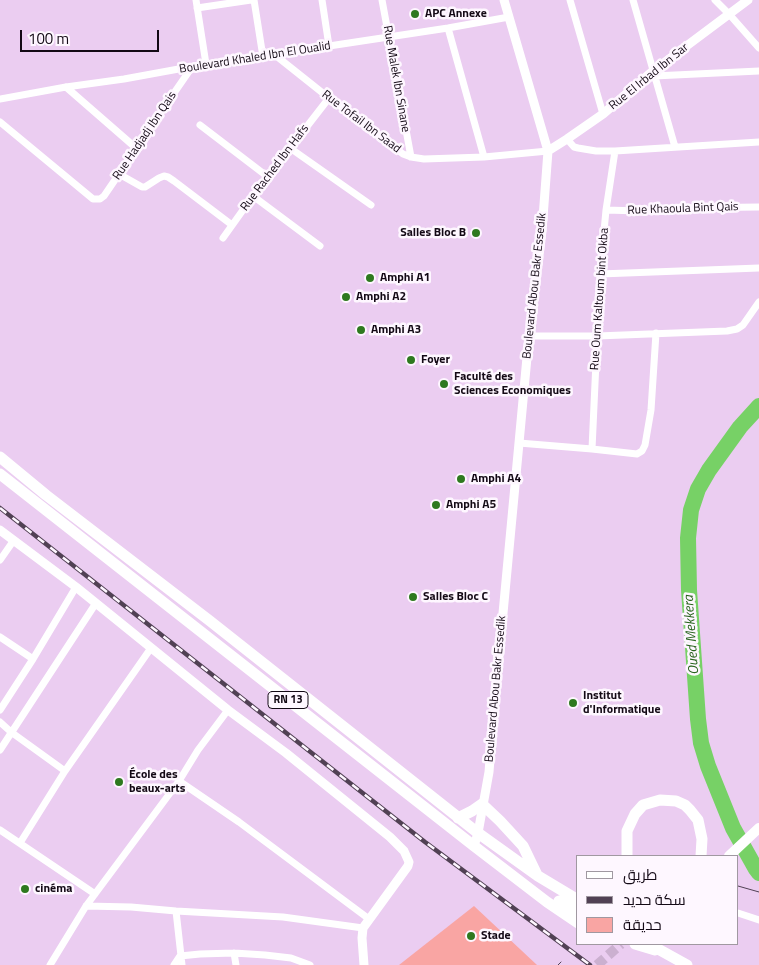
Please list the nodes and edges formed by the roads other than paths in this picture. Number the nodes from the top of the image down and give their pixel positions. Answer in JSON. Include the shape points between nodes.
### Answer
{"nodes":[{"id":1,"x":196,"y":0,"type":"edge"},
{"id":2,"x":252,"y":0,"type":"edge"},
{"id":3,"x":322,"y":0,"type":"edge"},
{"id":4,"x":382,"y":0,"type":"edge"},
{"id":5,"x":504,"y":0,"type":"edge"},
{"id":6,"x":570,"y":0,"type":"edge"},
{"id":7,"x":633,"y":0,"type":"edge"},
{"id":8,"x":715,"y":0,"type":"edge"},
{"id":9,"x":748,"y":0,"type":"edge"},
{"id":10,"x":197,"y":8,"type":"junction"},
{"id":11,"x":729,"y":14,"type":"junction"},
{"id":12,"x":509,"y":17,"type":"junction"},
{"id":13,"x":448,"y":28,"type":"junction"},
{"id":14,"x":389,"y":37,"type":"junction"},
{"id":15,"x":329,"y":46,"type":"junction"},
{"id":16,"x":759,"y":48,"type":"edge"},
{"id":17,"x":275,"y":55,"type":"junction"},
{"id":18,"x":263,"y":57,"type":"junction"},
{"id":19,"x":206,"y":64,"type":"junction"},
{"id":20,"x":192,"y":67,"type":"junction"},
{"id":21,"x":759,"y":71,"type":"edge"},
{"id":22,"x":654,"y":74,"type":"junction"},
{"id":23,"x":66,"y":87,"type":"junction"},
{"id":24,"x":328,"y":98,"type":"junction"},
{"id":25,"x":0,"y":99,"type":"edge"},
{"id":26,"x":603,"y":114,"type":"junction"},
{"id":27,"x":0,"y":122,"type":"edge"},
{"id":28,"x":200,"y":125,"type":"dead end"},
{"id":29,"x":567,"y":139,"type":"junction"},
{"id":30,"x":759,"y":142,"type":"edge"},
{"id":31,"x":676,"y":147,"type":"junction"},
{"id":32,"x":136,"y":148,"type":"junction"},
{"id":33,"x":290,"y":148,"type":"junction"},
{"id":34,"x":548,"y":151,"type":"junction"},
{"id":35,"x":615,"y":151,"type":"junction"},
{"id":36,"x":411,"y":157,"type":"junction"},
{"id":37,"x":484,"y":157,"type":"junction"},
{"id":38,"x":119,"y":174,"type":"junction"},
{"id":39,"x":268,"y":177,"type":"junction"},
{"id":40,"x":253,"y":196,"type":"junction"},
{"id":41,"x":371,"y":205,"type":"dead end"},
{"id":42,"x":759,"y":207,"type":"edge"},
{"id":43,"x":606,"y":210,"type":"junction"},
{"id":44,"x":232,"y":225,"type":"junction"},
{"id":45,"x":223,"y":238,"type":"dead end"},
{"id":46,"x":320,"y":246,"type":"dead end"},
{"id":47,"x":759,"y":268,"type":"edge"},
{"id":48,"x":600,"y":274,"type":"junction"},
{"id":49,"x":759,"y":302,"type":"edge"},
{"id":50,"x":656,"y":334,"type":"junction"},
{"id":51,"x":529,"y":336,"type":"junction"},
{"id":52,"x":597,"y":336,"type":"junction"},
{"id":53,"x":520,"y":443,"type":"junction"},
{"id":54,"x":592,"y":449,"type":"junction"},
{"id":55,"x":0,"y":457,"type":"edge"},
{"id":56,"x":0,"y":474,"type":"edge"},
{"id":57,"x":0,"y":530,"type":"edge"},
{"id":58,"x":14,"y":540,"type":"junction"},
{"id":59,"x":0,"y":560,"type":"edge"},
{"id":60,"x":76,"y":587,"type":"junction"},
{"id":61,"x":96,"y":603,"type":"junction"},
{"id":62,"x":0,"y":636,"type":"edge"},
{"id":63,"x":151,"y":648,"type":"junction"},
{"id":64,"x":33,"y":659,"type":"junction"},
{"id":65,"x":0,"y":710,"type":"edge"},
{"id":66,"x":228,"y":710,"type":"junction"},
{"id":67,"x":0,"y":722,"type":"edge"},
{"id":68,"x":11,"y":732,"type":"junction"},
{"id":69,"x":0,"y":750,"type":"edge"},
{"id":70,"x":65,"y":771,"type":"junction"},
{"id":71,"x":179,"y":781,"type":"junction"},
{"id":72,"x":482,"y":804,"type":"junction"},
{"id":73,"x":458,"y":818,"type":"junction"},
{"id":74,"x":759,"y":828,"type":"edge"},
{"id":75,"x":0,"y":830,"type":"edge"},
{"id":76,"x":478,"y":833,"type":"junction"},
{"id":77,"x":20,"y":843,"type":"junction"},
{"id":78,"x":474,"y":846,"type":"junction"},
{"id":79,"x":703,"y":854,"type":"edge"},
{"id":80,"x":627,"y":855,"type":"edge"},
{"id":81,"x":730,"y":855,"type":"edge"},
{"id":82,"x":538,"y":876,"type":"junction"},
{"id":83,"x":522,"y":882,"type":"junction"},
{"id":84,"x":95,"y":894,"type":"junction"},
{"id":85,"x":576,"y":899,"type":"edge"},
{"id":86,"x":86,"y":906,"type":"junction"},
{"id":87,"x":176,"y":911,"type":"junction"},
{"id":88,"x":576,"y":912,"type":"edge"},
{"id":89,"x":739,"y":912,"type":"edge"},
{"id":90,"x":370,"y":919,"type":"junction"},
{"id":91,"x":759,"y":920,"type":"edge"},
{"id":92,"x":576,"y":922,"type":"edge"},
{"id":93,"x":363,"y":928,"type":"junction"},
{"id":94,"x":638,"y":945,"type":"edge"},
{"id":95,"x":651,"y":945,"type":"edge"},
{"id":96,"x":234,"y":953,"type":"junction"},
{"id":97,"x":664,"y":953,"type":"junction"},
{"id":98,"x":180,"y":956,"type":"junction"},
{"id":99,"x":681,"y":964,"type":"edge"},
{"id":100,"x":50,"y":965,"type":"edge"},
{"id":101,"x":174,"y":965,"type":"edge"},
{"id":102,"x":182,"y":965,"type":"edge"},
{"id":103,"x":236,"y":965,"type":"edge"},
{"id":104,"x":310,"y":965,"type":"edge"},
{"id":105,"x":364,"y":965,"type":"edge"}],
"edges":[{"from":1,"to":10,"type":"street"},
{"from":2,"to":10,"type":"street"},
{"from":2,"to":18,"type":"street"},
{"from":3,"to":15,"type":"street"},
{"from":4,"to":14,"type":"street","name":"Rue Malek Ibn Sinane"},
{"from":5,"to":12,"type":"street","name":"Boulevard Abou Bakr Essedik"},
{"from":6,"to":26,"type":"street"},
{"from":7,"to":22,"type":"street"},
{"from":8,"to":11,"type":"street"},
{"from":9,"to":11,"type":"street","name":"Rue El Irbad Ibn Sar"},
{"from":10,"to":19,"type":"street"},
{"from":11,"to":16,"type":"street"},
{"from":11,"to":22,"type":"street","name":"Rue El Irbad Ibn Sar"},
{"from":12,"to":13,"type":"street","name":"Boulevard Khaled Ibn El Oualid"},
{"from":12,"to":34,"type":"street","name":"Boulevard Abou Bakr Essedik"},
{"from":13,"to":14,"type":"street","name":"Boulevard Khaled Ibn El Oualid"},
{"from":13,"to":37,"type":"street"},
{"from":14,"to":15,"type":"street","name":"Boulevard Khaled Ibn El Oualid"},
{"from":14,"to":36,"type":"street","name":"Rue Malek Ibn Sinane"},
{"from":15,"to":17,"type":"street","name":"Boulevard Khaled Ibn El Oualid"},
{"from":17,"to":18,"type":"street","name":"Boulevard Khaled Ibn El Oualid"},
{"from":17,"to":24,"type":"street","name":"Rue Tofail Ibn Saad"},
{"from":18,"to":19,"type":"street","name":"Boulevard Khaled Ibn El Oualid"},
{"from":19,"to":20,"type":"street","name":"Boulevard Khaled Ibn El Oualid"},
{"from":20,"to":23,"type":"street","name":"Boulevard Khaled Ibn El Oualid"},
{"from":20,"to":32,"type":"street","name":"Rue Hadjadj Ibn Qais"},
{"from":21,"to":22,"type":"street"},
{"from":22,"to":26,"type":"street","name":"Rue El Irbad Ibn Sar"},
{"from":22,"to":31,"type":"street"},
{"from":23,"to":25,"type":"street","name":"Boulevard Khaled Ibn El Oualid"},
{"from":23,"to":32,"type":"street"},
{"from":24,"to":33,"type":"street","name":"Rue Rached Ibn Hafs"},
{"from":24,"to":36,"type":"street","name":"Rue Tofail Ibn Saad"},
{"from":26,"to":29,"type":"street","name":"Rue El Irbad Ibn Sar"},
{"from":27,"to":38,"type":"street","name":"Rue Hadjadj Ibn Qais","via":[[93,198],[104,196]]},
{"from":28,"to":39,"type":"street"},
{"from":29,"to":34,"type":"street","name":"Rue El Irbad Ibn Sar"},
{"from":29,"to":35,"type":"street","via":[[578,148]]},
{"from":30,"to":31,"type":"street"},
{"from":31,"to":35,"type":"street"},
{"from":32,"to":38,"type":"street","name":"Rue Hadjadj Ibn Qais"},
{"from":33,"to":39,"type":"street","name":"Rue Rached Ibn Hafs"},
{"from":33,"to":41,"type":"street"},
{"from":34,"to":37,"type":"street","name":"Rue Tofail Ibn Saad"},
{"from":34,"to":51,"type":"street","name":"Boulevard Abou Bakr Essedik"},
{"from":35,"to":43,"type":"street","name":"Rue Oum Kaltoum bint Okba"},
{"from":36,"to":37,"type":"street","name":"Rue Tofail Ibn Saad"},
{"from":38,"to":44,"type":"street","via":[[145,188],[159,178],[168,177]]},
{"from":39,"to":40,"type":"street","name":"Rue Rached Ibn Hafs"},
{"from":40,"to":44,"type":"street","name":"Rue Rached Ibn Hafs"},
{"from":40,"to":46,"type":"street"},
{"from":42,"to":43,"type":"street","name":"Rue Khaoula Bint Qais"},
{"from":43,"to":48,"type":"street","name":"Rue Oum Kaltoum bint Okba"},
{"from":44,"to":45,"type":"street","name":"Rue Rached Ibn Hafs"},
{"from":47,"to":48,"type":"street"},
{"from":48,"to":52,"type":"street","name":"Rue Oum Kaltoum bint Okba"},
{"from":49,"to":50,"type":"street","via":[[737,329]]},
{"from":50,"to":52,"type":"street"},
{"from":50,"to":54,"type":"street","via":[[651,410],[642,451],[637,454]]},
{"from":51,"to":52,"type":"street"},
{"from":51,"to":53,"type":"street","name":"Boulevard Abou Bakr Essedik"},
{"from":52,"to":54,"type":"street","name":"Rue Oum Kaltoum bint Okba"},
{"from":53,"to":54,"type":"street"},
{"from":53,"to":72,"type":"street","name":"Boulevard Abou Bakr Essedik","via":[[489,772]]},
{"from":55,"to":73,"type":"main road","number":"RN 13"},
{"from":56,"to":78,"type":"main road","number":"RN 13"},
{"from":57,"to":58,"type":"street"},
{"from":58,"to":59,"type":"street"},
{"from":58,"to":60,"type":"street"},
{"from":60,"to":61,"type":"street"},
{"from":60,"to":64,"type":"street"},
{"from":61,"to":63,"type":"street"},
{"from":61,"to":68,"type":"street"},
{"from":62,"to":64,"type":"street"},
{"from":63,"to":66,"type":"street"},
{"from":63,"to":70,"type":"street"},
{"from":64,"to":65,"type":"street"},
{"from":66,"to":71,"type":"street"},
{"from":66,"to":90,"type":"street","via":[[286,753],[404,851],[408,866]]},
{"from":67,"to":68,"type":"street"},
{"from":68,"to":69,"type":"street"},
{"from":68,"to":70,"type":"street"},
{"from":70,"to":77,"type":"street"},
{"from":71,"to":84,"type":"street"},
{"from":71,"to":90,"type":"street"},
{"from":72,"to":73,"type":"main road"},
{"from":72,"to":76,"type":"street","name":"Boulevard Abou Bakr Essedik"},
{"from":72,"to":82,"type":"main road","via":[[522,846]]},
{"from":73,"to":76,"type":"main road","number":"RN 13"},
{"from":74,"to":81,"type":"main road"},
{"from":75,"to":77,"type":"street"},
{"from":76,"to":78,"type":"street","name":"Boulevard Abou Bakr Essedik"},
{"from":76,"to":82,"type":"main road","number":"RN 13"},
{"from":77,"to":84,"type":"street"},
{"from":78,"to":83,"type":"main road","number":"RN 13"},
{"from":79,"to":80,"type":"main road","via":[[698,820],[685,805],[660,800],[643,805],[635,814],[627,831]]},
{"from":82,"to":85,"type":"main road","number":"RN 13"},
{"from":83,"to":88,"type":"main road","via":[[533,885]]},
{"from":83,"to":92,"type":"main road","number":"RN 13"},
{"from":84,"to":86,"type":"street"},
{"from":86,"to":87,"type":"street"},
{"from":86,"to":100,"type":"street"},
{"from":87,"to":93,"type":"street","via":[[282,918]]},
{"from":87,"to":98,"type":"street"},
{"from":89,"to":91,"type":"street"},
{"from":90,"to":93,"type":"street"},
{"from":93,"to":105,"type":"street"},
{"from":94,"to":97,"type":"main road"},
{"from":95,"to":97,"type":"main road"},
{"from":96,"to":98,"type":"street"},
{"from":96,"to":103,"type":"street"},
{"from":96,"to":104,"type":"street","via":[[291,958]]},
{"from":97,"to":99,"type":"main road"},
{"from":98,"to":101,"type":"street"},
{"from":98,"to":102,"type":"street"}]}
